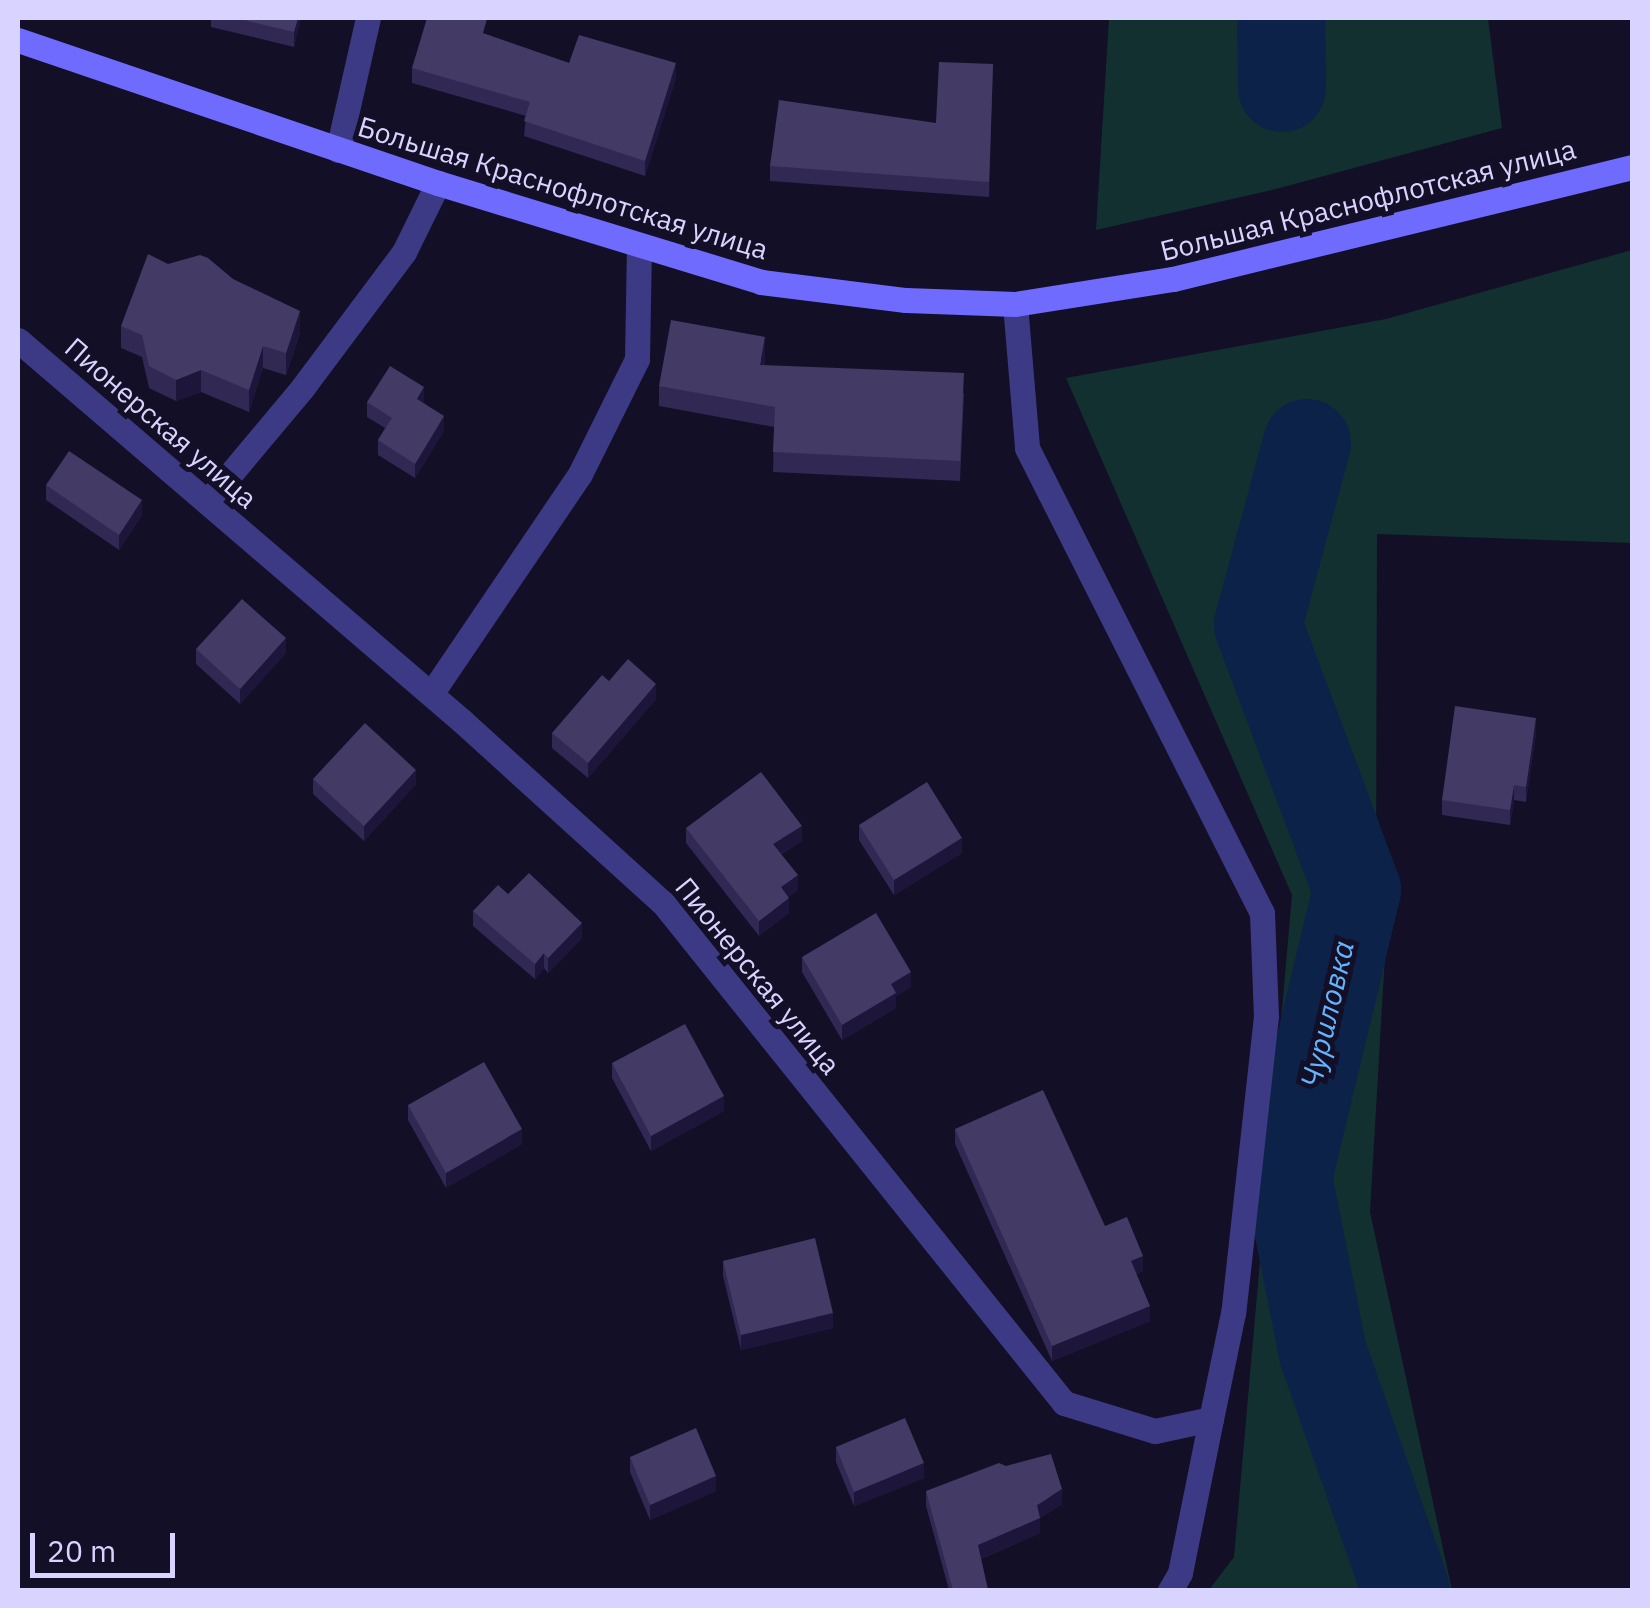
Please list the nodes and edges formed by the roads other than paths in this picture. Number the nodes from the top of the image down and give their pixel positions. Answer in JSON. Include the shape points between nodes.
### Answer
{"nodes":[{"id":1,"x":368,"y":18,"type":"edge"},
{"id":2,"x":18,"y":40,"type":"edge"},
{"id":3,"x":338,"y":150,"type":"junction"},
{"id":4,"x":1632,"y":167,"type":"edge"},
{"id":5,"x":438,"y":183,"type":"junction"},
{"id":6,"x":639,"y":245,"type":"junction"},
{"id":7,"x":1014,"y":304,"type":"junction"},
{"id":8,"x":18,"y":340,"type":"edge"},
{"id":9,"x":207,"y":502,"type":"junction"},
{"id":10,"x":431,"y":694,"type":"junction"},
{"id":11,"x":1211,"y":1420,"type":"junction"},
{"id":12,"x":1170,"y":1590,"type":"edge"}],
"edges":[{"from":1,"to":3,"type":"street"},
{"from":2,"to":3,"type":"main road","name":"Большая Краснофлотская улица"},
{"from":3,"to":5,"type":"main road","name":"Большая Краснофлотская улица"},
{"from":4,"to":7,"type":"main road","name":"Большая Краснофлотская улица","via":[[1173,279]]},
{"from":5,"to":6,"type":"main road","name":"Большая Краснофлотская улица"},
{"from":5,"to":9,"type":"street","via":[[404,252]]},
{"from":6,"to":7,"type":"main road","name":"Большая Краснофлотская улица","via":[[761,282],[906,300]]},
{"from":6,"to":10,"type":"street","via":[[638,358],[580,474]]},
{"from":7,"to":11,"type":"street","via":[[1027,448],[1262,913],[1266,1016],[1233,1313]]},
{"from":8,"to":9,"type":"street","name":"Пионерская улица"},
{"from":9,"to":10,"type":"street","name":"Пионерская улица"},
{"from":10,"to":11,"type":"street","name":"Пионерская улица","via":[[663,903],[1064,1403],[1155,1431]]},
{"from":11,"to":12,"type":"street","via":[[1180,1573]]}]}
